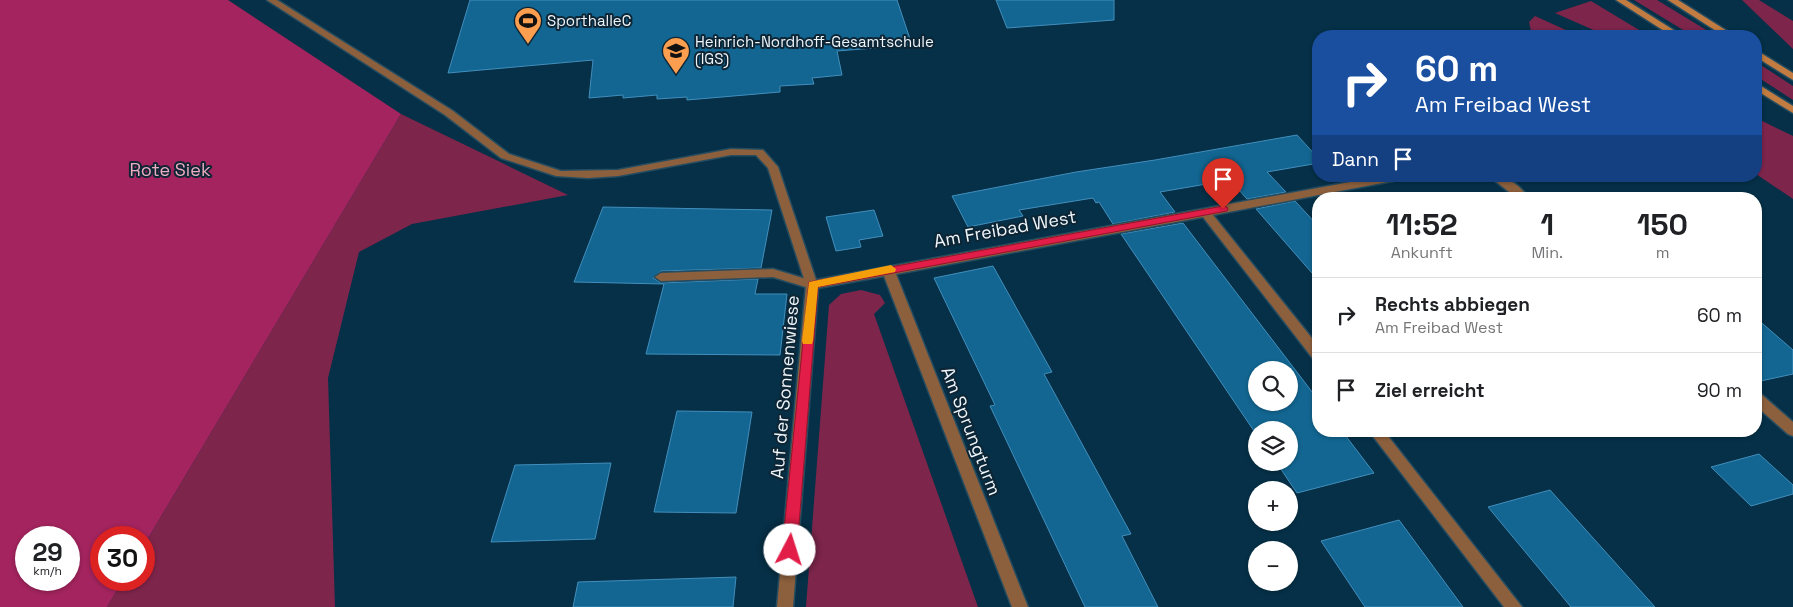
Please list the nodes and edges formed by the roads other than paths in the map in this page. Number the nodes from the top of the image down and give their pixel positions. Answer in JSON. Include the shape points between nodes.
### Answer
{"nodes":[{"id":1,"x":271,"y":0,"type":"edge"},
{"id":2,"x":1620,"y":0,"type":"edge"},
{"id":3,"x":1672,"y":0,"type":"edge"},
{"id":4,"x":1668,"y":30,"type":"edge"},
{"id":5,"x":1720,"y":30,"type":"edge"},
{"id":6,"x":1762,"y":57,"type":"edge"},
{"id":7,"x":1793,"y":77,"type":"edge"},
{"id":8,"x":1762,"y":90,"type":"edge"},
{"id":9,"x":1793,"y":110,"type":"edge"},
{"id":10,"x":1370,"y":182,"type":"edge"},
{"id":11,"x":1505,"y":182,"type":"edge"},
{"id":12,"x":1315,"y":192,"type":"edge"},
{"id":13,"x":1517,"y":192,"type":"edge"},
{"id":14,"x":1312,"y":193,"type":"edge"},
{"id":15,"x":1205,"y":212,"type":"junction"},
{"id":16,"x":888,"y":270,"type":"junction"},
{"id":17,"x":661,"y":277,"type":"dead end"},
{"id":18,"x":812,"y":285,"type":"junction"},
{"id":19,"x":1312,"y":348,"type":"edge"},
{"id":20,"x":1762,"y":403,"type":"edge"},
{"id":21,"x":1793,"y":430,"type":"edge"},
{"id":22,"x":1381,"y":437,"type":"edge"},
{"id":23,"x":785,"y":607,"type":"edge"},
{"id":24,"x":1020,"y":607,"type":"edge"},
{"id":25,"x":1514,"y":607,"type":"edge"}],
"edges":[{"from":1,"to":18,"type":"street","name":"Auf der Sonnenwiese","via":[[449,113],[505,156],[560,174],[618,173],[731,152],[759,152],[773,167]]},
{"from":2,"to":4,"type":"street"},
{"from":3,"to":5,"type":"street"},
{"from":6,"to":7,"type":"street"},
{"from":8,"to":9,"type":"street"},
{"from":10,"to":12,"type":"street","name":"Am Freibad West"},
{"from":11,"to":13,"type":"street"},
{"from":14,"to":15,"type":"street","name":"Am Freibad West"},
{"from":15,"to":16,"type":"street","name":"Am Freibad West"},
{"from":15,"to":19,"type":"street"},
{"from":16,"to":18,"type":"street","name":"Am Freibad West"},
{"from":16,"to":24,"type":"street","name":"Am Sprungturm"},
{"from":17,"to":18,"type":"street","via":[[773,273]]},
{"from":18,"to":23,"type":"street","name":"Auf der Sonnenwiese"},
{"from":20,"to":21,"type":"street"},
{"from":22,"to":25,"type":"street"}]}
